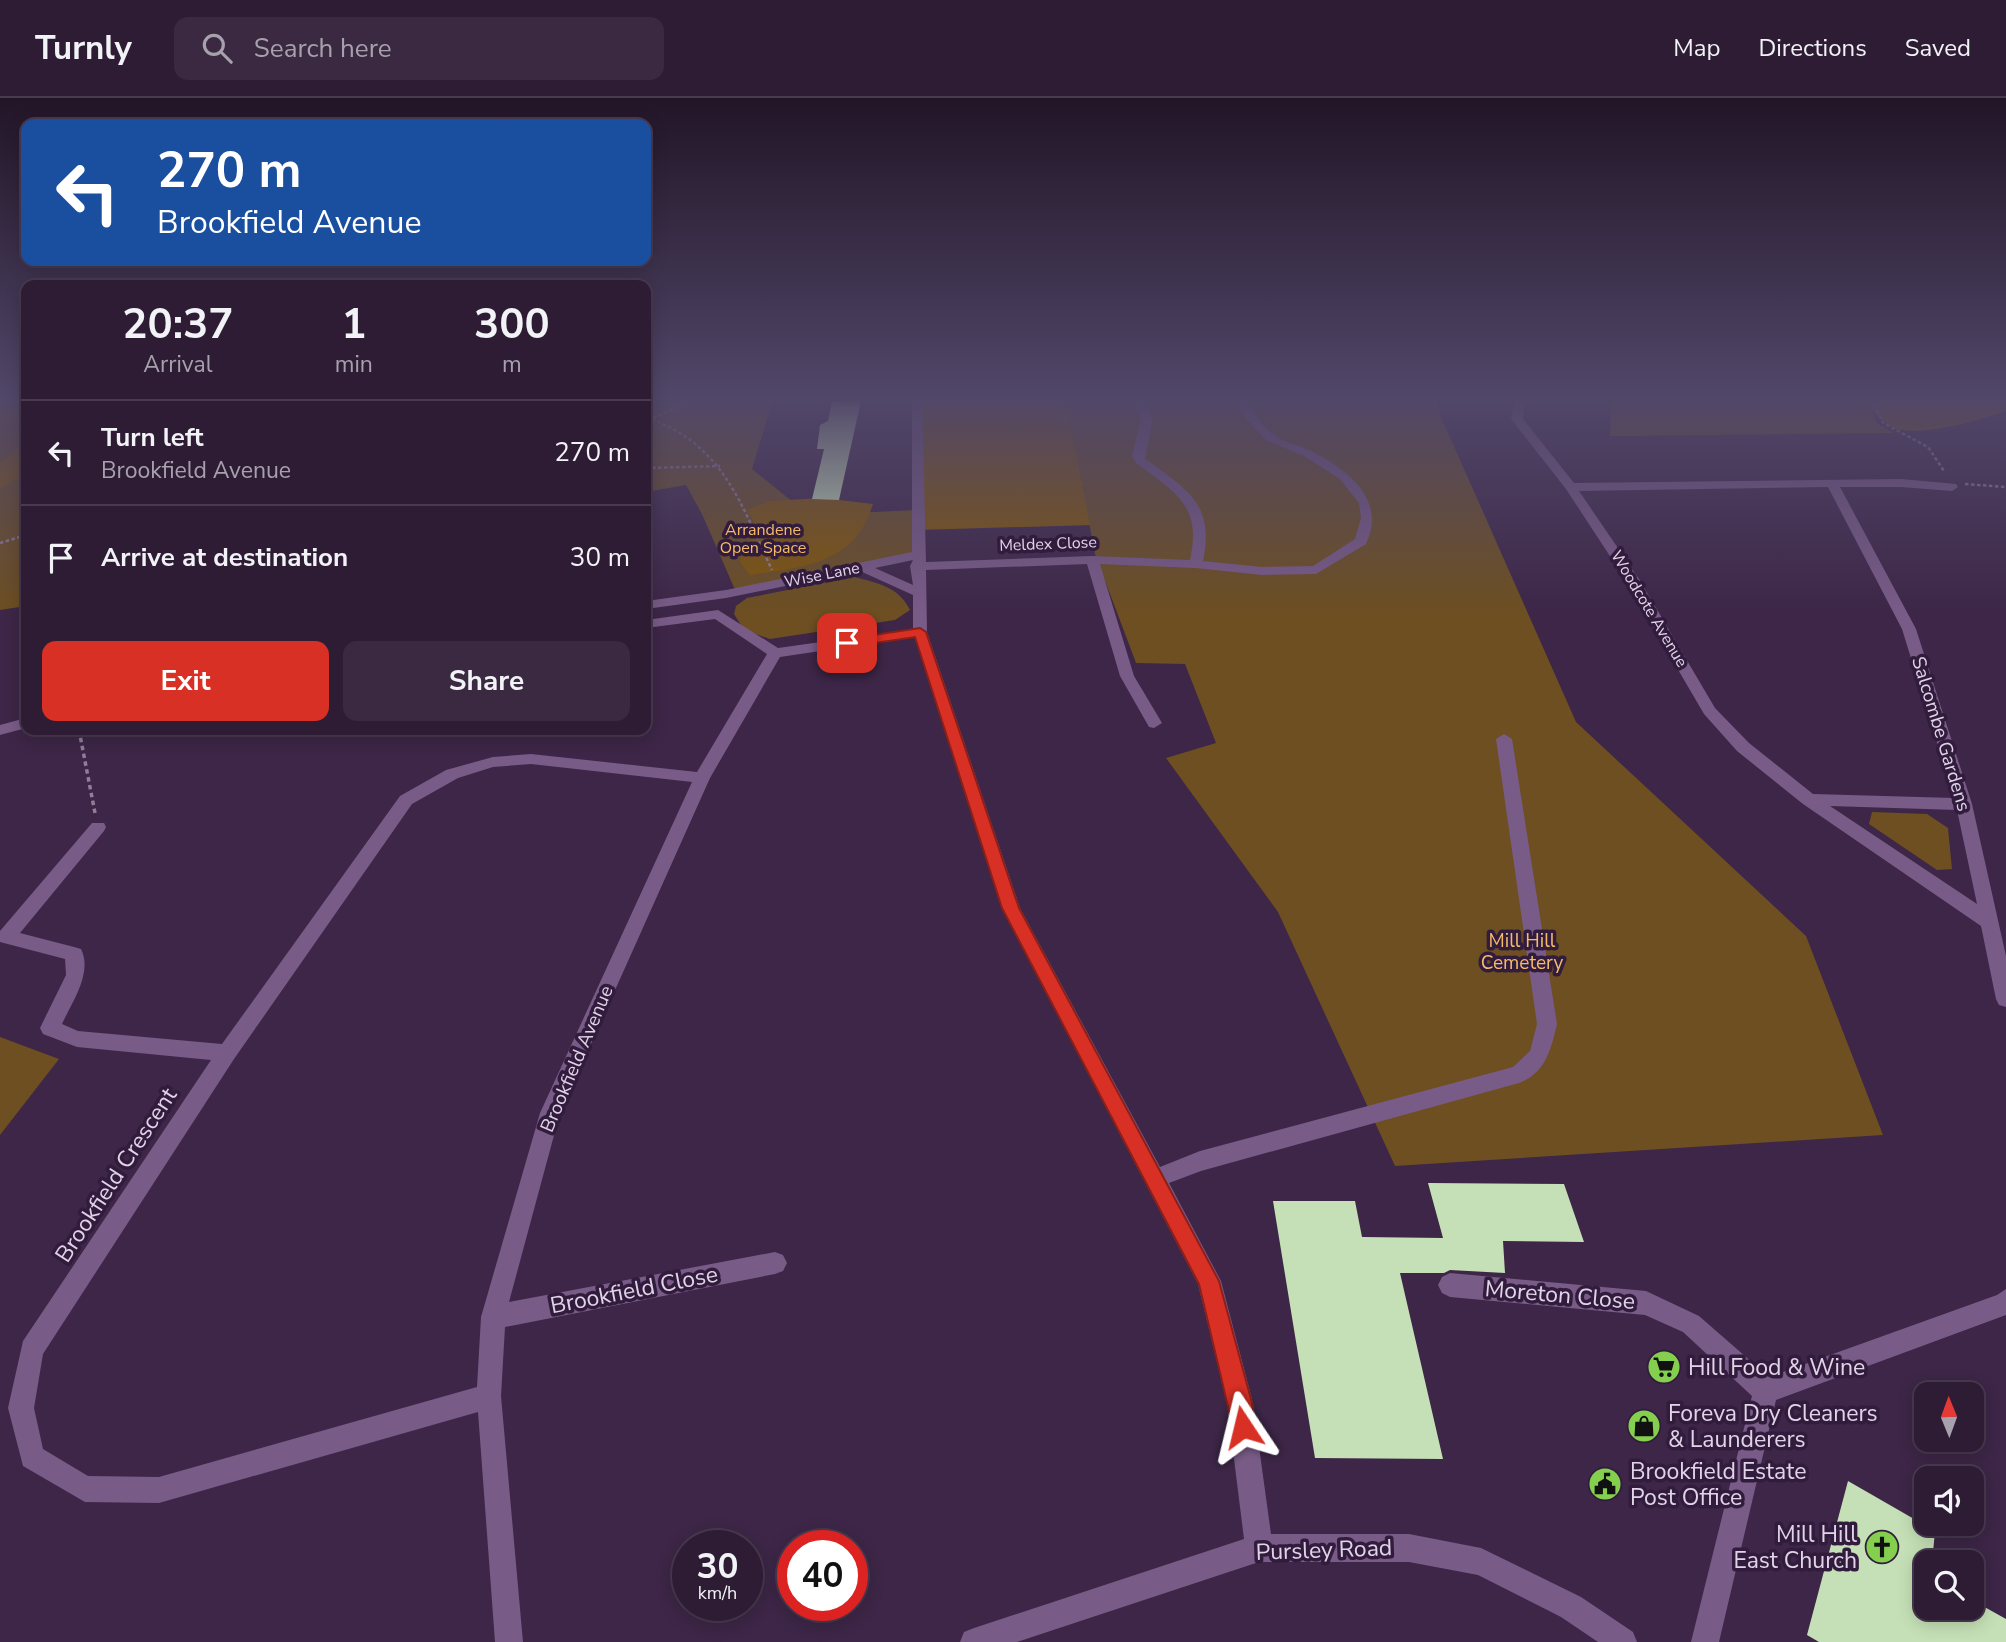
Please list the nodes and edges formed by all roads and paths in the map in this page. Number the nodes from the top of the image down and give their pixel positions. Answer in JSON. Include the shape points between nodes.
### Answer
{"nodes":[{"id":1,"x":724,"y":471,"type":"edge"},
{"id":2,"x":917,"y":471,"type":"edge"},
{"id":3,"x":1154,"y":471,"type":"edge"},
{"id":4,"x":1335,"y":471,"type":"edge"},
{"id":5,"x":1558,"y":471,"type":"edge"},
{"id":6,"x":1942,"y":471,"type":"edge"},
{"id":7,"x":1832,"y":484,"type":"junction"},
{"id":8,"x":1571,"y":487,"type":"junction"},
{"id":9,"x":1952,"y":487,"type":"junction"},
{"id":10,"x":2006,"y":488,"type":"edge"},
{"id":11,"x":21,"y":537,"type":"edge"},
{"id":12,"x":0,"y":543,"type":"edge"},
{"id":13,"x":917,"y":560,"type":"junction"},
{"id":14,"x":1092,"y":560,"type":"junction"},
{"id":15,"x":1196,"y":564,"type":"junction"},
{"id":16,"x":863,"y":567,"type":"junction"},
{"id":17,"x":779,"y":583,"type":"junction"},
{"id":18,"x":919,"y":593,"type":"junction"},
{"id":19,"x":726,"y":594,"type":"junction"},
{"id":20,"x":651,"y":604,"type":"edge"},
{"id":21,"x":718,"y":614,"type":"junction"},
{"id":22,"x":651,"y":623,"type":"edge"},
{"id":23,"x":920,"y":632,"type":"junction"},
{"id":24,"x":775,"y":653,"type":"junction"},
{"id":25,"x":1154,"y":723,"type":"dead end"},
{"id":26,"x":21,"y":724,"type":"edge"},
{"id":27,"x":0,"y":730,"type":"edge"},
{"id":28,"x":80,"y":735,"type":"edge"},
{"id":29,"x":1504,"y":739,"type":"dead end"},
{"id":30,"x":702,"y":778,"type":"junction"},
{"id":31,"x":1809,"y":800,"type":"junction"},
{"id":32,"x":1964,"y":804,"type":"junction"},
{"id":33,"x":97,"y":827,"type":"joint"},
{"id":34,"x":1989,"y":922,"type":"junction"},
{"id":35,"x":2006,"y":999,"type":"edge"},
{"id":36,"x":227,"y":1053,"type":"junction"},
{"id":37,"x":1154,"y":1179,"type":"junction"},
{"id":38,"x":775,"y":1263,"type":"dead end"},
{"id":39,"x":1450,"y":1285,"type":"dead end"},
{"id":40,"x":2006,"y":1301,"type":"edge"},
{"id":41,"x":493,"y":1317,"type":"junction"},
{"id":42,"x":1766,"y":1391,"type":"junction"},
{"id":43,"x":489,"y":1396,"type":"junction"},
{"id":44,"x":1259,"y":1548,"type":"junction"},
{"id":45,"x":509,"y":1642,"type":"edge"},
{"id":46,"x":974,"y":1642,"type":"edge"},
{"id":47,"x":1623,"y":1642,"type":"edge"},
{"id":48,"x":1705,"y":1642,"type":"edge"}],
"edges":[{"from":1,"to":17,"type":"path"},
{"from":2,"to":13,"type":"street"},
{"from":3,"to":15,"type":"street","via":[[1198,511],[1202,541]]},
{"from":4,"to":15,"type":"street","name":"Meldex Close","via":[[1365,503],[1367,518],[1361,541],[1316,570],[1262,571]]},
{"from":5,"to":8,"type":"street","name":"Woodcote Avenue"},
{"from":6,"to":9,"type":"path"},
{"from":7,"to":8,"type":"street"},
{"from":7,"to":9,"type":"street"},
{"from":7,"to":32,"type":"street","name":"Salcombe Gardens","via":[[1909,629]]},
{"from":8,"to":31,"type":"street","name":"Woodcote Avenue","via":[[1632,579],[1709,711],[1743,747]]},
{"from":9,"to":10,"type":"path","via":[[1956,483]]},
{"from":11,"to":12,"type":"path"},
{"from":13,"to":14,"type":"street","name":"Meldex Close"},
{"from":13,"to":16,"type":"street","name":"Wise Lane"},
{"from":13,"to":18,"type":"street"},
{"from":14,"to":15,"type":"street","name":"Meldex Close"},
{"from":14,"to":25,"type":"street","via":[[1127,676]]},
{"from":16,"to":17,"type":"street","name":"Wise Lane"},
{"from":16,"to":18,"type":"street"},
{"from":17,"to":19,"type":"street","name":"Wise Lane"},
{"from":18,"to":23,"type":"street"},
{"from":19,"to":20,"type":"street","name":"Wise Lane"},
{"from":19,"to":21,"type":"street"},
{"from":21,"to":22,"type":"street"},
{"from":21,"to":24,"type":"street"},
{"from":23,"to":24,"type":"street"},
{"from":23,"to":37,"type":"street","via":[[1011,908]]},
{"from":24,"to":30,"type":"street","name":"Brookfield Avenue"},
{"from":26,"to":27,"type":"street"},
{"from":28,"to":33,"type":"path"},
{"from":29,"to":37,"type":"street","via":[[1547,1024],[1539,1056],[1519,1074],[1200,1161]]},
{"from":30,"to":36,"type":"street","name":"Brookfield Crescent","via":[[531,759],[493,762],[452,774],[406,800]]},
{"from":30,"to":41,"type":"street","name":"Brookfield Avenue","via":[[550,1113]]},
{"from":31,"to":32,"type":"street"},
{"from":31,"to":34,"type":"street","name":"Woodcote Avenue"},
{"from":32,"to":34,"type":"street","name":"Salcombe Gardens"},
{"from":33,"to":36,"type":"street","via":[[6,937],[74,954],[75,975],[50,1028],[77,1039]]},
{"from":34,"to":35,"type":"street","name":"Salcombe Gardens"},
{"from":36,"to":43,"type":"street","name":"Brookfield Crescent","via":[[32,1350],[21,1408],[32,1457],[85,1489],[159,1490]]},
{"from":37,"to":44,"type":"street","via":[[1209,1281],[1240,1403]]},
{"from":38,"to":41,"type":"street","name":"Brookfield Close"},
{"from":39,"to":42,"type":"street","name":"Moreton Close","via":[[1646,1303],[1691,1324]]},
{"from":40,"to":42,"type":"street"},
{"from":41,"to":43,"type":"street","name":"Brookfield Avenue"},
{"from":42,"to":48,"type":"street"},
{"from":43,"to":45,"type":"street","name":"Brookfield Avenue"},
{"from":44,"to":46,"type":"street","name":"Pursley Road"},
{"from":44,"to":47,"type":"street","name":"Pursley Road","via":[[1409,1548],[1481,1562],[1571,1607]]}]}
